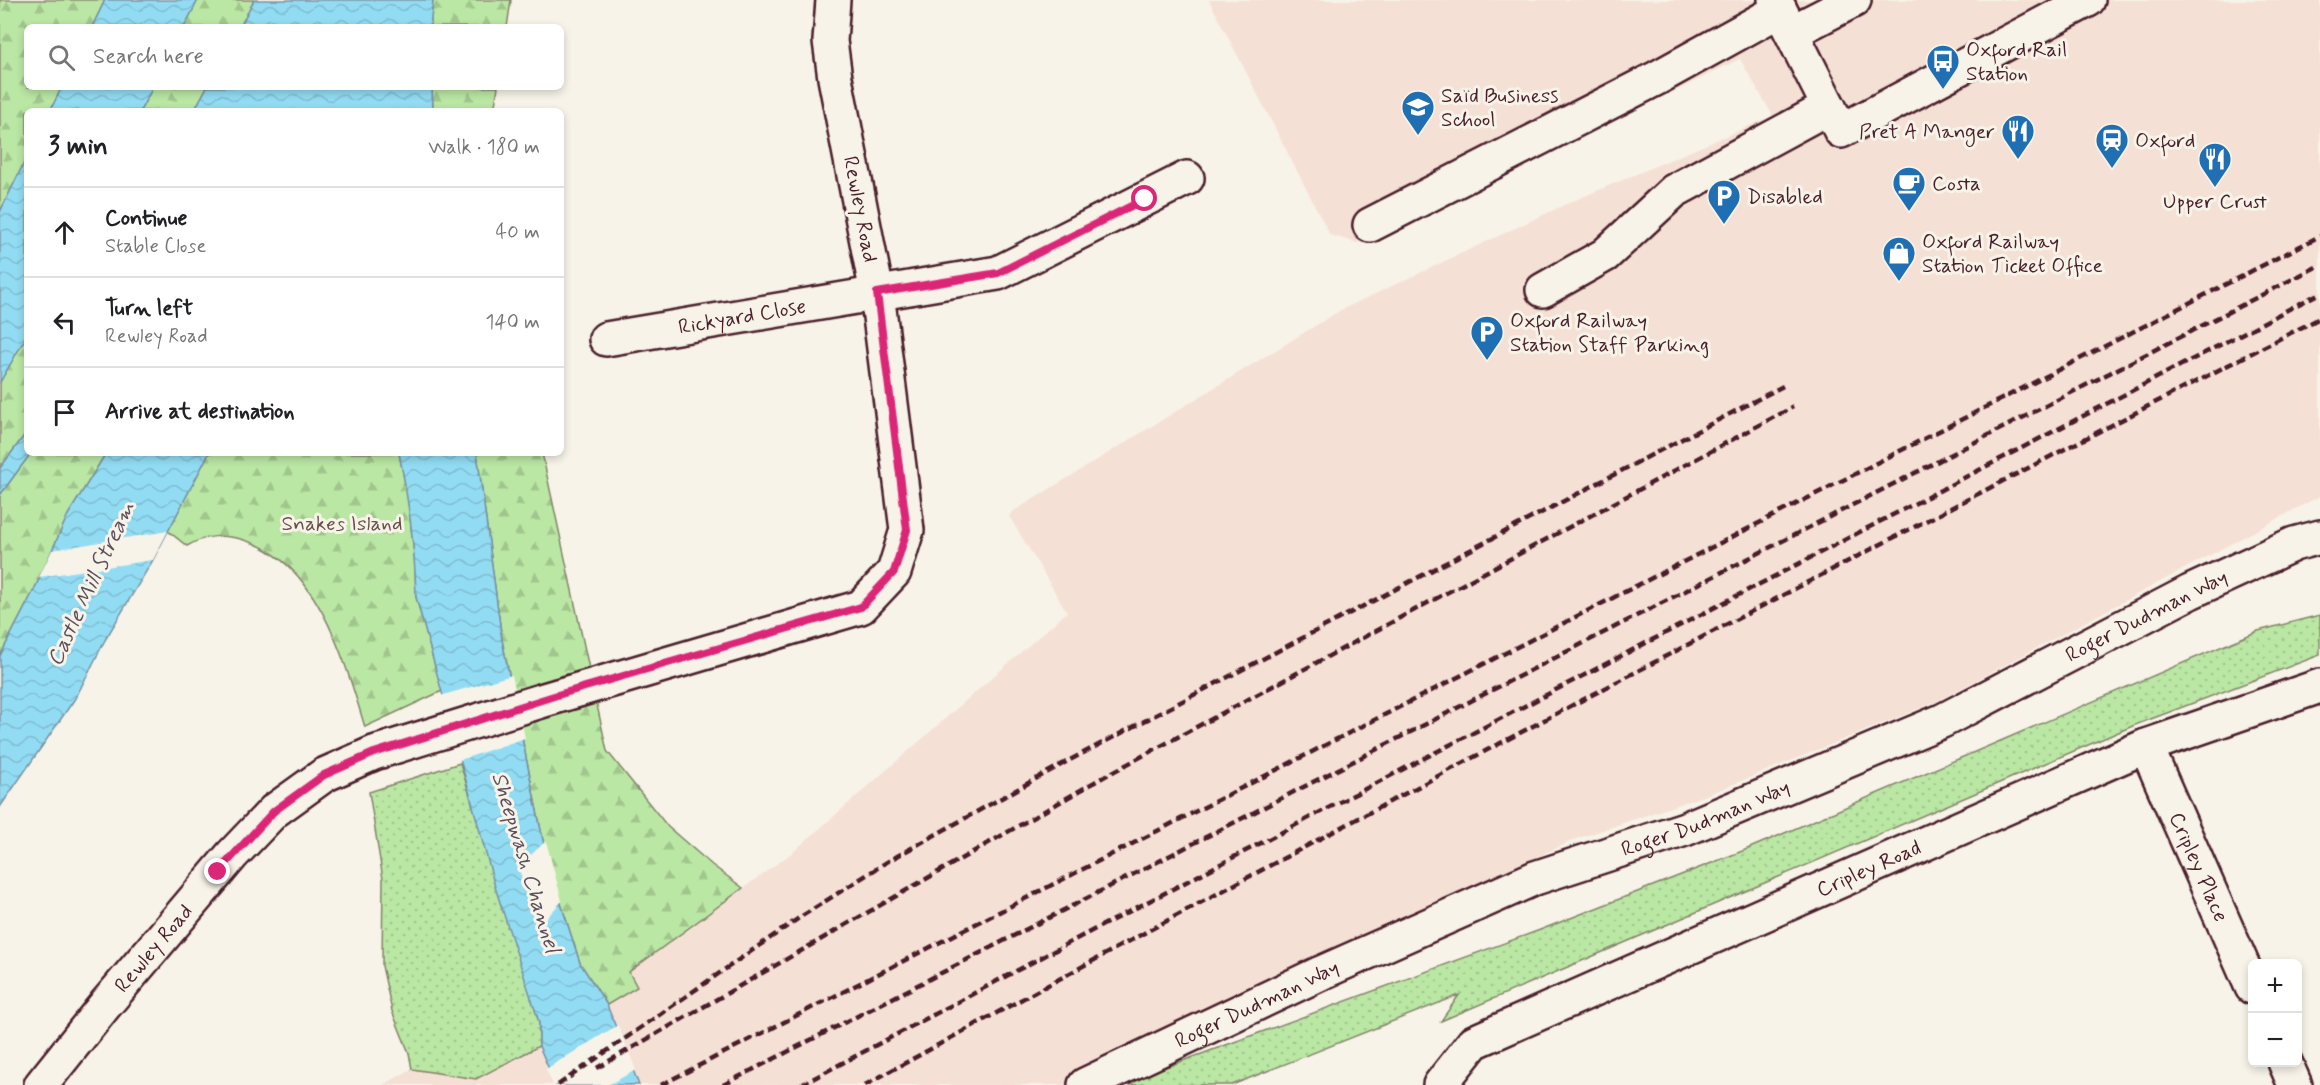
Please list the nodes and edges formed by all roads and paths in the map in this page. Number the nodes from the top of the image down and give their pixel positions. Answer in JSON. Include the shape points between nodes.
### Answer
{"nodes":[{"id":1,"x":833,"y":0,"type":"edge"},
{"id":2,"x":1854,"y":0,"type":"edge"},
{"id":3,"x":2088,"y":0,"type":"edge"},
{"id":4,"x":1782,"y":14,"type":"edge"},
{"id":5,"x":1829,"y":107,"type":"junction"},
{"id":6,"x":1187,"y":178,"type":"dead end"},
{"id":7,"x":1370,"y":225,"type":"dead end"},
{"id":8,"x":1543,"y":290,"type":"dead end"},
{"id":9,"x":877,"y":293,"type":"junction"},
{"id":10,"x":606,"y":339,"type":"dead end"},
{"id":11,"x":2320,"y":537,"type":"edge"},
{"id":12,"x":2320,"y":686,"type":"edge"},
{"id":13,"x":2146,"y":746,"type":"junction"},
{"id":14,"x":2248,"y":976,"type":"edge"},
{"id":15,"x":2287,"y":1067,"type":"edge"},
{"id":16,"x":41,"y":1085,"type":"edge"},
{"id":17,"x":1085,"y":1085,"type":"edge"},
{"id":18,"x":1440,"y":1085,"type":"edge"},
{"id":19,"x":2295,"y":1085,"type":"edge"}],
"edges":[{"from":1,"to":9,"type":"street","name":"Rewley Road","via":[[830,41],[835,78]]},
{"from":2,"to":4,"type":"street"},
{"from":3,"to":5,"type":"street","via":[[1841,131]]},
{"from":4,"to":5,"type":"street"},
{"from":4,"to":7,"type":"street"},
{"from":5,"to":8,"type":"street","via":[[1674,191],[1605,255]]},
{"from":6,"to":9,"type":"street","name":"Rickyard Close","via":[[998,273]]},
{"from":9,"to":10,"type":"street","name":"Rickyard Close"},
{"from":9,"to":16,"type":"street","name":"Rewley Road","via":[[907,530],[894,572],[861,607],[554,696],[374,753],[324,775],[274,811],[232,855]]},
{"from":11,"to":17,"type":"street","name":"Roger Dudman Way","via":[[2294,544],[2190,592],[1942,721],[1684,829],[1534,878]]},
{"from":12,"to":13,"type":"street","name":"Cripley Road"},
{"from":13,"to":14,"type":"street","name":"Cripley Place"},
{"from":13,"to":18,"type":"street","name":"Cripley Road","via":[[1474,1042]]},
{"from":15,"to":19,"type":"street"}]}
